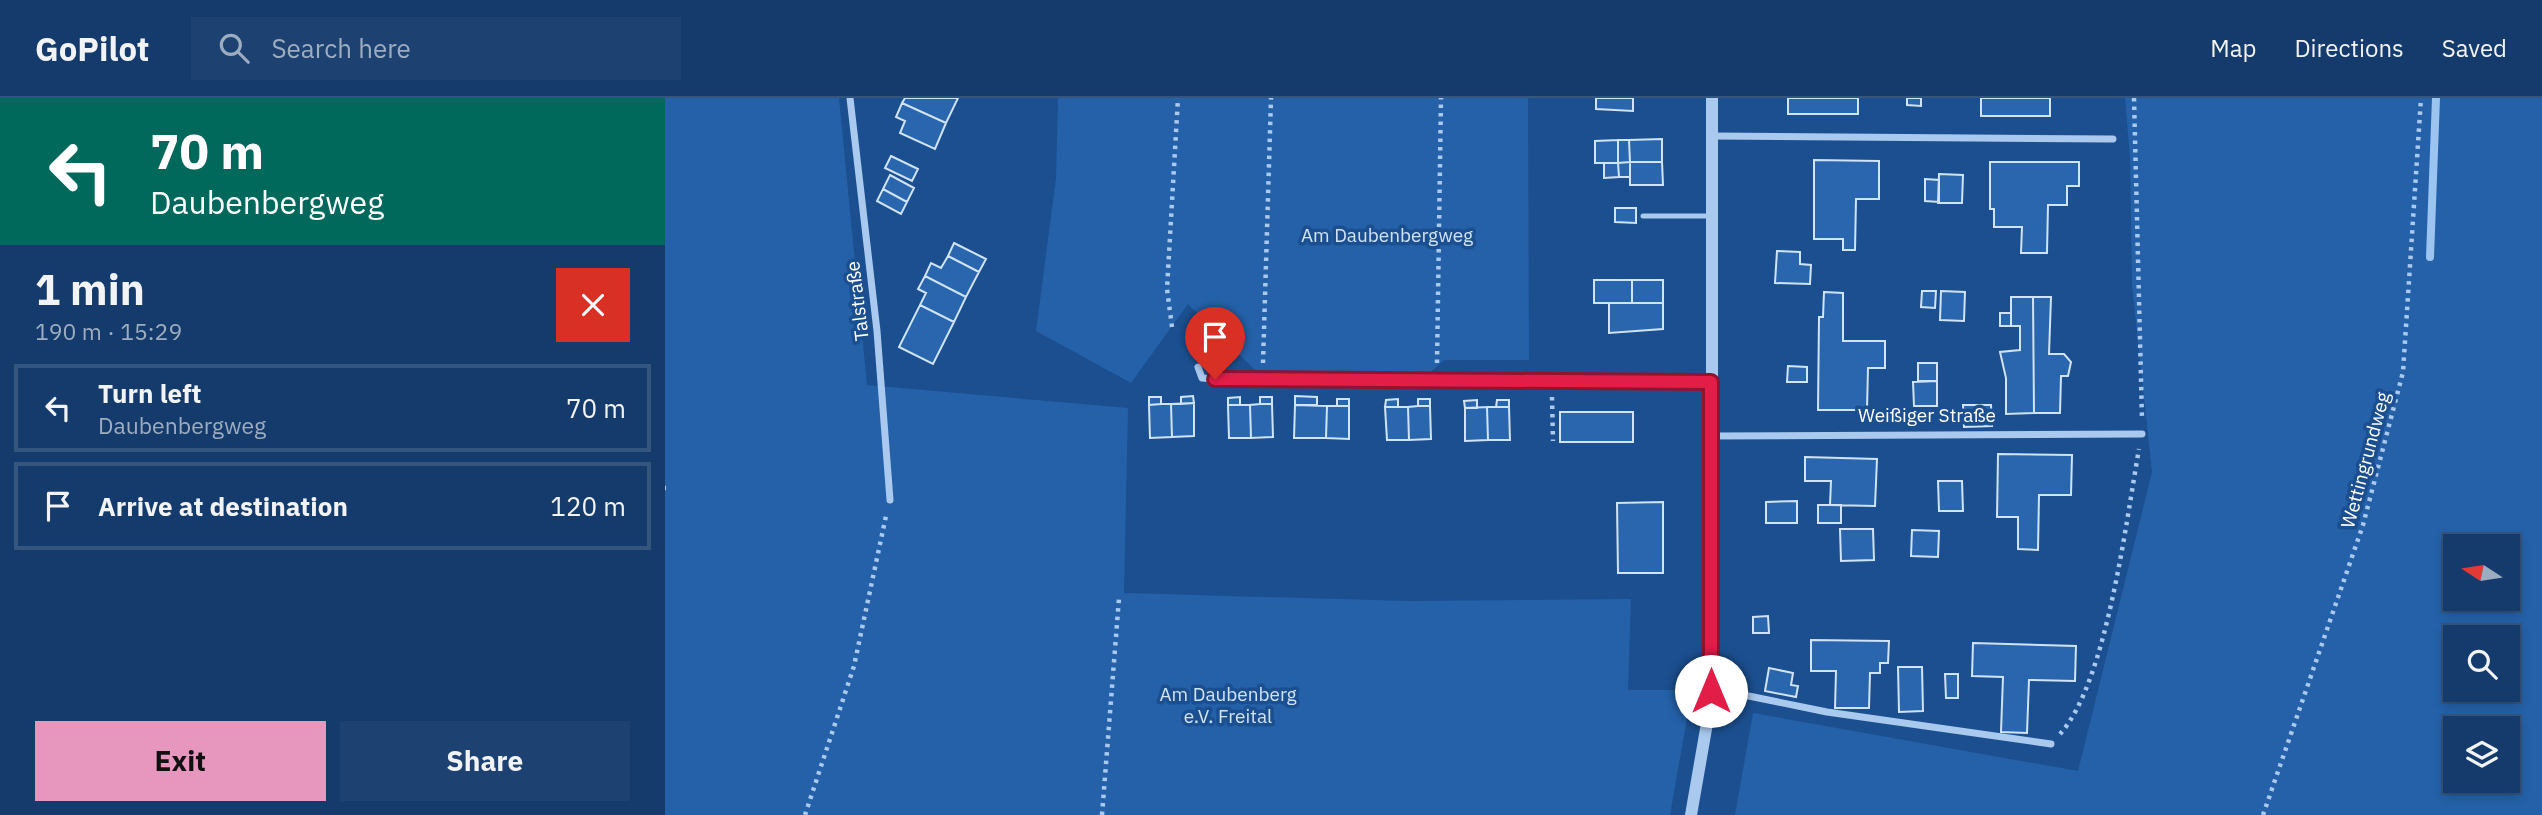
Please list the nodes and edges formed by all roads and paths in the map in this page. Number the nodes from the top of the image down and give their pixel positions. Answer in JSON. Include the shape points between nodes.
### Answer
{"nodes":[{"id":1,"x":850,"y":98,"type":"edge"},
{"id":2,"x":1178,"y":98,"type":"edge"},
{"id":3,"x":1271,"y":98,"type":"edge"},
{"id":4,"x":1441,"y":98,"type":"edge"},
{"id":5,"x":1712,"y":98,"type":"edge"},
{"id":6,"x":2421,"y":98,"type":"edge"},
{"id":7,"x":1712,"y":136,"type":"junction"},
{"id":8,"x":2113,"y":139,"type":"dead end"},
{"id":9,"x":1643,"y":216,"type":"dead end"},
{"id":10,"x":1711,"y":216,"type":"junction"},
{"id":11,"x":1173,"y":327,"type":"dead end"},
{"id":12,"x":1198,"y":367,"type":"dead end"},
{"id":13,"x":1437,"y":367,"type":"dead end"},
{"id":14,"x":1263,"y":370,"type":"dead end"},
{"id":15,"x":1711,"y":382,"type":"junction"},
{"id":16,"x":1552,"y":393,"type":"dead end"},
{"id":17,"x":2142,"y":435,"type":"dead end"},
{"id":18,"x":1711,"y":436,"type":"junction"},
{"id":19,"x":1553,"y":441,"type":"dead end"},
{"id":20,"x":890,"y":500,"type":"joint"},
{"id":21,"x":1119,"y":598,"type":"dead end"},
{"id":22,"x":1711,"y":691,"type":"junction"},
{"id":23,"x":2052,"y":744,"type":"dead end"},
{"id":24,"x":805,"y":815,"type":"edge"},
{"id":25,"x":1102,"y":815,"type":"edge"},
{"id":26,"x":1691,"y":815,"type":"edge"},
{"id":27,"x":2263,"y":815,"type":"edge"}],
"edges":[{"from":1,"to":20,"type":"street","name":"Talstraße","via":[[877,331]]},
{"from":2,"to":11,"type":"path","via":[[1167,289]]},
{"from":3,"to":14,"type":"path"},
{"from":4,"to":13,"type":"path"},
{"from":5,"to":7,"type":"street"},
{"from":6,"to":27,"type":"path","name":"Wettingrundweg","via":[[2403,372],[2363,525]]},
{"from":7,"to":8,"type":"street"},
{"from":7,"to":10,"type":"street"},
{"from":9,"to":10,"type":"lane"},
{"from":10,"to":15,"type":"street"},
{"from":12,"to":15,"type":"street","via":[[1202,378]]},
{"from":15,"to":18,"type":"street"},
{"from":16,"to":19,"type":"path"},
{"from":17,"to":18,"type":"street","name":"Weißiger Straße"},
{"from":18,"to":22,"type":"street"},
{"from":20,"to":24,"type":"path","via":[[853,666]]},
{"from":21,"to":25,"type":"path","via":[[1117,675]]},
{"from":22,"to":23,"type":"street"},
{"from":22,"to":26,"type":"street"}]}
